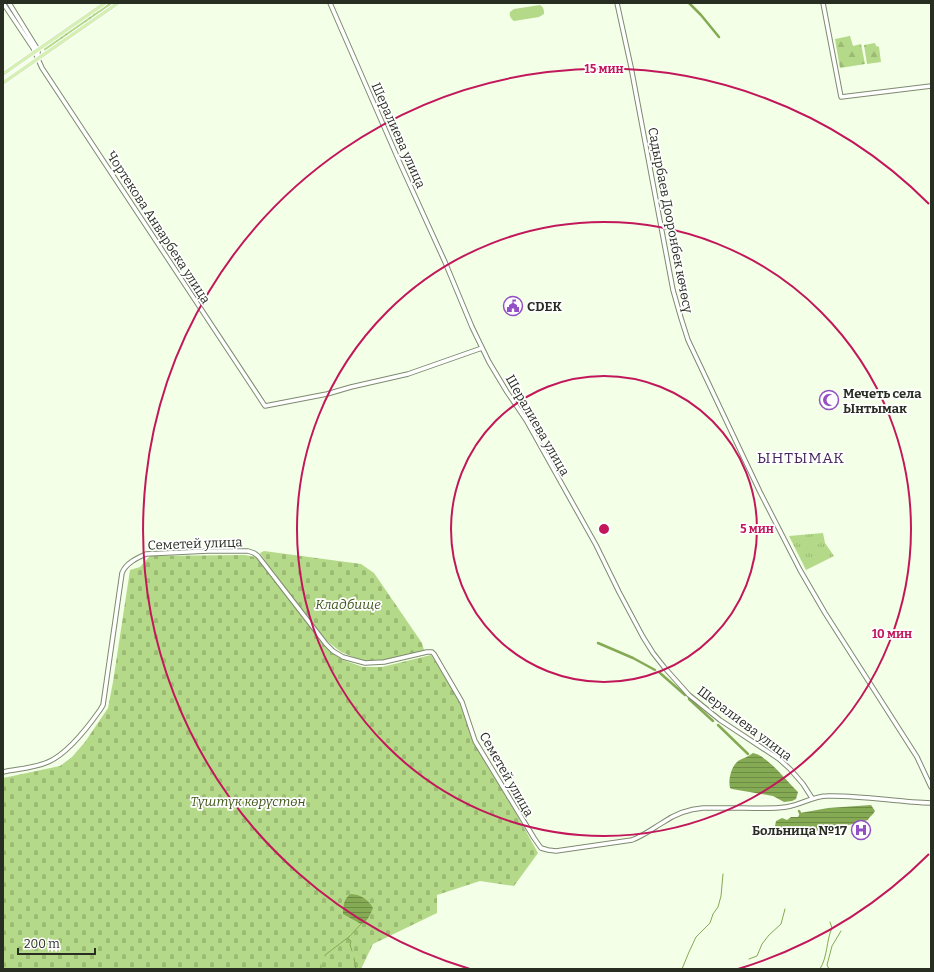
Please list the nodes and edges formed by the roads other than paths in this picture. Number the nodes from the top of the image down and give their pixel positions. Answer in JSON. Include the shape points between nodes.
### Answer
{"nodes":[{"id":1,"x":3,"y":3,"type":"edge"},
{"id":2,"x":9,"y":3,"type":"edge"},
{"id":3,"x":105,"y":3,"type":"edge"},
{"id":4,"x":118,"y":3,"type":"edge"},
{"id":5,"x":330,"y":3,"type":"edge"},
{"id":6,"x":617,"y":3,"type":"edge"},
{"id":7,"x":823,"y":3,"type":"edge"},
{"id":8,"x":36,"y":51,"type":"junction"},
{"id":9,"x":38,"y":59,"type":"junction"},
{"id":10,"x":3,"y":74,"type":"edge"},
{"id":11,"x":3,"y":83,"type":"edge"},
{"id":12,"x":931,"y":86,"type":"edge"},
{"id":13,"x":482,"y":348,"type":"junction"},
{"id":14,"x":3,"y":772,"type":"edge"},
{"id":15,"x":931,"y":787,"type":"edge"},
{"id":16,"x":812,"y":798,"type":"junction"},
{"id":17,"x":931,"y":804,"type":"edge"}],
"edges":[{"from":1,"to":8,"type":"street"},
{"from":2,"to":8,"type":"street"},
{"from":3,"to":8,"type":"main road"},
{"from":4,"to":9,"type":"main road"},
{"from":5,"to":13,"type":"street","name":"Шералиева улица"},
{"from":6,"to":15,"type":"street","name":"Садырбаев Дооронбек көчөсү","via":[[673,290],[688,340],[800,570],[916,756]]},
{"from":7,"to":12,"type":"street","via":[[841,97]]},
{"from":8,"to":9,"type":"street"},
{"from":8,"to":10,"type":"main road"},
{"from":9,"to":11,"type":"main road"},
{"from":9,"to":13,"type":"street","name":"Чортекова Анварбека улица","via":[[50,81],[265,406],[408,374]]},
{"from":13,"to":16,"type":"street","name":"Шералиева улица","via":[[541,446],[653,654],[697,702],[790,769]]},
{"from":14,"to":16,"type":"street","name":"Семетей улица","via":[[41,765],[55,759],[78,737],[103,705],[124,567],[146,554],[248,551],[258,556],[326,644],[337,654],[370,663],[427,652],[434,654],[464,705],[475,741],[540,847],[556,851],[632,840],[674,816],[695,809],[783,808]]},
{"from":16,"to":17,"type":"street","via":[[829,795]]}]}
